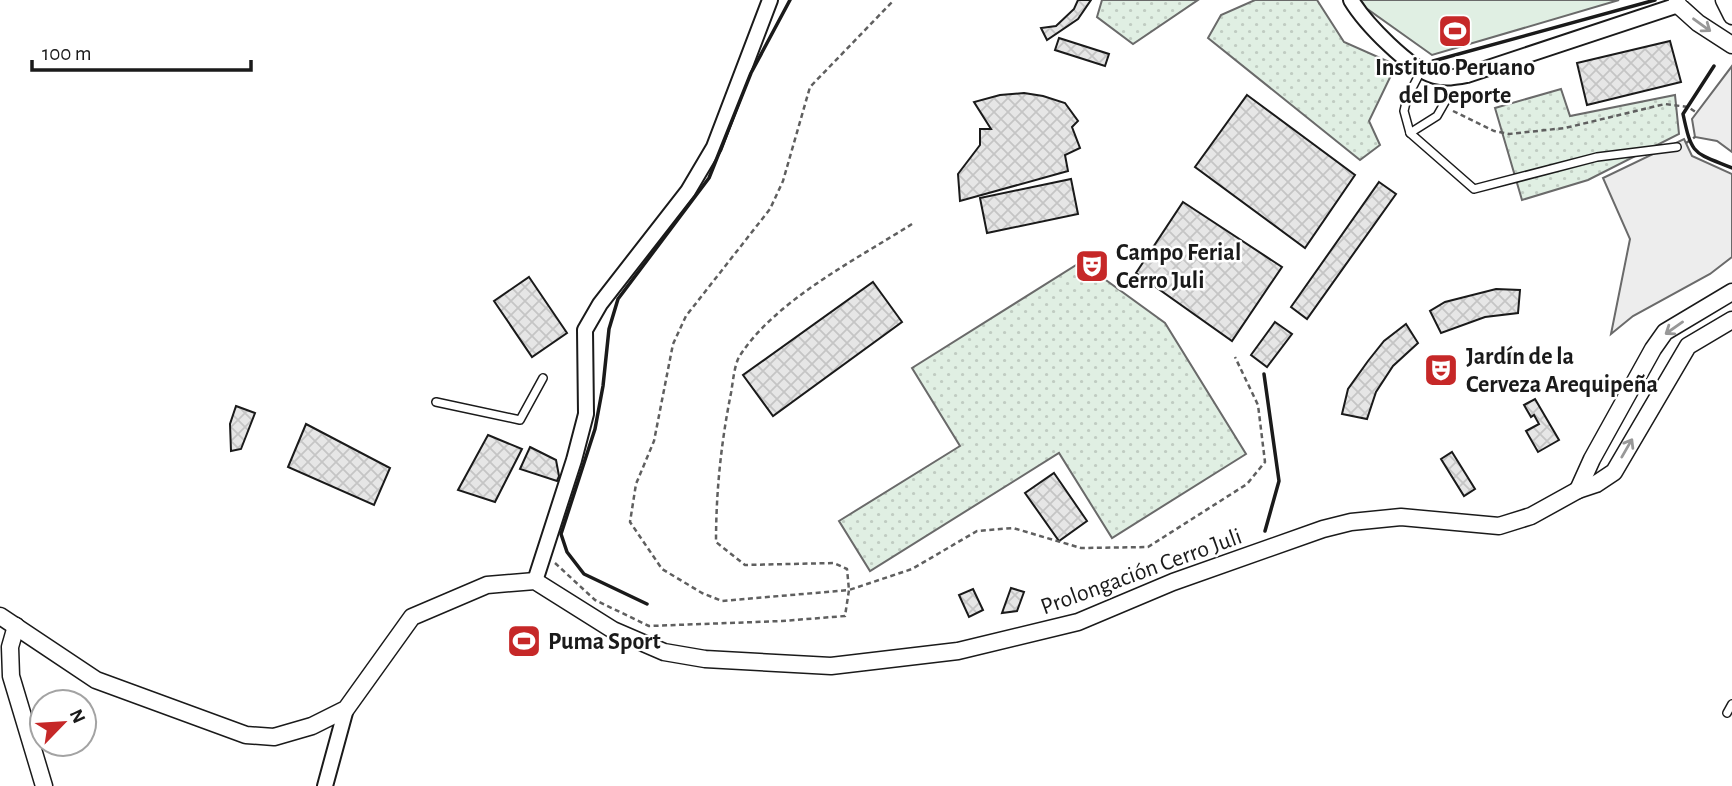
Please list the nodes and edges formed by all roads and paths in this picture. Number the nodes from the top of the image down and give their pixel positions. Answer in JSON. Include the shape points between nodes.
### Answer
{"nodes":[{"id":1,"x":770,"y":0,"type":"edge"},
{"id":2,"x":894,"y":0,"type":"edge"},
{"id":3,"x":1351,"y":0,"type":"edge"},
{"id":4,"x":1724,"y":0,"type":"edge"},
{"id":5,"x":1678,"y":2,"type":"edge"},
{"id":6,"x":1732,"y":16,"type":"edge"},
{"id":7,"x":1732,"y":45,"type":"edge"},
{"id":8,"x":1421,"y":71,"type":"junction"},
{"id":9,"x":1450,"y":95,"type":"dead end"},
{"id":10,"x":1444,"y":107,"type":"junction"},
{"id":11,"x":1697,"y":113,"type":"dead end"},
{"id":12,"x":1410,"y":133,"type":"junction"},
{"id":13,"x":1677,"y":148,"type":"dead end"},
{"id":14,"x":912,"y":224,"type":"dead end"},
{"id":15,"x":1732,"y":292,"type":"edge"},
{"id":16,"x":1732,"y":320,"type":"edge"},
{"id":17,"x":1236,"y":357,"type":"dead end"},
{"id":18,"x":543,"y":378,"type":"dead end"},
{"id":19,"x":436,"y":402,"type":"dead end"},
{"id":20,"x":1578,"y":490,"type":"junction"},
{"id":21,"x":544,"y":553,"type":"junction"},
{"id":22,"x":535,"y":581,"type":"junction"},
{"id":23,"x":849,"y":590,"type":"junction"},
{"id":24,"x":0,"y":616,"type":"edge"},
{"id":25,"x":16,"y":626,"type":"junction"},
{"id":26,"x":1732,"y":704,"type":"edge"},
{"id":27,"x":346,"y":709,"type":"junction"},
{"id":28,"x":1727,"y":713,"type":"dead end"},
{"id":29,"x":44,"y":786,"type":"edge"},
{"id":30,"x":325,"y":786,"type":"edge"}],
"edges":[{"from":1,"to":21,"type":"street","via":[[714,147],[688,191],[600,304],[585,331],[586,414]]},
{"from":2,"to":23,"type":"path","via":[[810,87],[783,181],[770,209],[685,316],[673,344],[654,441],[636,484],[630,522],[662,569],[723,601]]},
{"from":3,"to":8,"type":"street","via":[[1363,20]]},
{"from":4,"to":6,"type":"street"},
{"from":5,"to":7,"type":"street","one_way":true},
{"from":5,"to":8,"type":"street","via":[[1467,75],[1448,78]]},
{"from":8,"to":12,"type":"lane","via":[[1404,111]]},
{"from":9,"to":10,"type":"lane"},
{"from":10,"to":11,"type":"path","via":[[1509,134],[1565,128],[1665,104]]},
{"from":10,"to":12,"type":"lane"},
{"from":12,"to":13,"type":"lane","via":[[1474,189],[1597,158]]},
{"from":14,"to":23,"type":"path","via":[[799,296],[762,328],[738,359],[726,421],[716,490],[716,542],[745,565],[834,563],[847,569]]},
{"from":15,"to":20,"type":"street","one_way":true,"via":[[1665,332]]},
{"from":20,"to":16,"type":"street","name":"Prolongación Cerro Juli","one_way":true,"via":[[1614,472],[1688,346]]},
{"from":17,"to":23,"type":"path","via":[[1258,405],[1265,462],[1247,484],[1149,547],[1080,548],[1013,528],[977,531],[912,569]]},
{"from":18,"to":19,"type":"lane","via":[[520,420]]},
{"from":20,"to":22,"type":"street","name":"Prolongación Cerro Juli","via":[[1531,516],[1499,526],[1401,517],[1324,528],[1078,622],[958,651],[831,666],[705,659],[664,652],[613,629]]},
{"from":21,"to":22,"type":"street"},
{"from":21,"to":23,"type":"path","via":[[595,600],[649,626],[845,616]]},
{"from":22,"to":27,"type":"street","via":[[487,585],[412,617]]},
{"from":24,"to":25,"type":"street"},
{"from":25,"to":27,"type":"street","via":[[96,680],[246,735],[274,737],[312,726]]},
{"from":25,"to":29,"type":"street","via":[[9,647],[11,676]]},
{"from":26,"to":28,"type":"lane"},
{"from":27,"to":30,"type":"street"}]}
